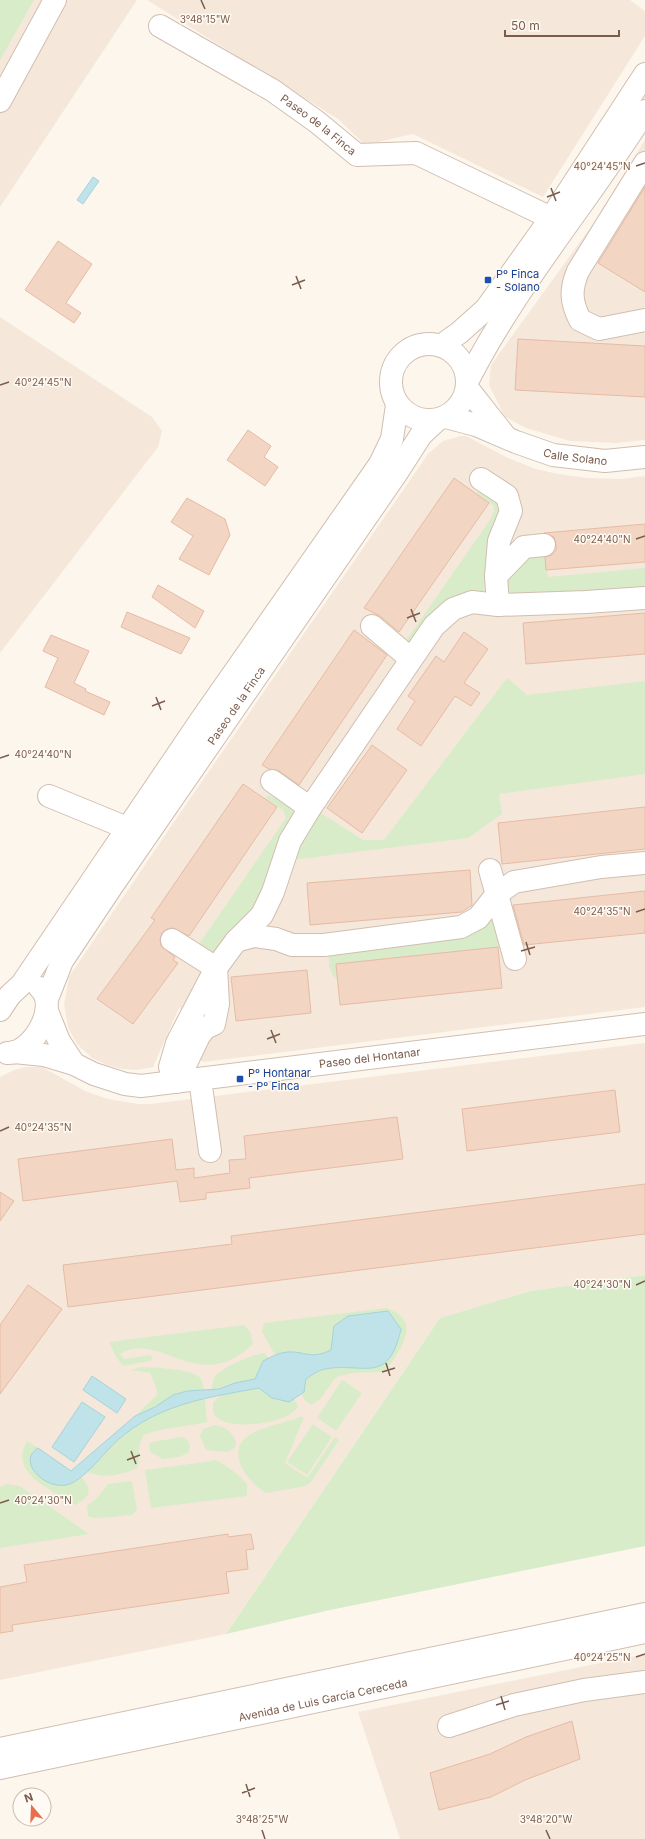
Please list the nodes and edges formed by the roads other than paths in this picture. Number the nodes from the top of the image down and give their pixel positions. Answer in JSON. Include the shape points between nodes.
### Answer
{"nodes":[{"id":1,"x":55,"y":0,"type":"edge"},
{"id":2,"x":160,"y":26,"type":"dead end"},
{"id":3,"x":645,"y":74,"type":"edge"},
{"id":4,"x":0,"y":101,"type":"edge"},
{"id":5,"x":645,"y":111,"type":"edge"},
{"id":6,"x":645,"y":163,"type":"edge"},
{"id":7,"x":551,"y":218,"type":"junction"},
{"id":8,"x":645,"y":320,"type":"edge"},
{"id":9,"x":442,"y":345,"type":"junction"},
{"id":10,"x":468,"y":384,"type":"junction"},
{"id":11,"x":398,"y":405,"type":"junction"},
{"id":12,"x":441,"y":419,"type":"junction"},
{"id":13,"x":507,"y":438,"type":"junction"},
{"id":14,"x":645,"y":457,"type":"edge"},
{"id":15,"x":481,"y":479,"type":"dead end"},
{"id":16,"x":544,"y":544,"type":"dead end"},
{"id":17,"x":496,"y":576,"type":"junction"},
{"id":18,"x":645,"y":598,"type":"edge"},
{"id":19,"x":498,"y":605,"type":"junction"},
{"id":20,"x":372,"y":626,"type":"dead end"},
{"id":21,"x":411,"y":659,"type":"junction"},
{"id":22,"x":272,"y":781,"type":"dead end"},
{"id":23,"x":49,"y":796,"type":"dead end"},
{"id":24,"x":310,"y":808,"type":"junction"},
{"id":25,"x":127,"y":828,"type":"junction"},
{"id":26,"x":645,"y":863,"type":"edge"},
{"id":27,"x":490,"y":870,"type":"dead end"},
{"id":28,"x":497,"y":894,"type":"junction"},
{"id":29,"x":172,"y":940,"type":"dead end"},
{"id":30,"x":236,"y":941,"type":"junction"},
{"id":31,"x":516,"y":960,"type":"dead end"},
{"id":32,"x":216,"y":968,"type":"junction"},
{"id":33,"x":22,"y":984,"type":"junction"},
{"id":34,"x":47,"y":1005,"type":"junction"},
{"id":35,"x":0,"y":1010,"type":"edge"},
{"id":36,"x":645,"y":1024,"type":"edge"},
{"id":37,"x":6,"y":1054,"type":"edge"},
{"id":38,"x":74,"y":1064,"type":"junction"},
{"id":39,"x":200,"y":1079,"type":"junction"},
{"id":40,"x":177,"y":1082,"type":"junction"},
{"id":41,"x":210,"y":1151,"type":"dead end"},
{"id":42,"x":645,"y":1614,"type":"edge"},
{"id":43,"x":645,"y":1632,"type":"edge"},
{"id":44,"x":645,"y":1682,"type":"edge"},
{"id":45,"x":449,"y":1726,"type":"dead end"},
{"id":46,"x":0,"y":1749,"type":"edge"},
{"id":47,"x":0,"y":1768,"type":"edge"}],
"edges":[{"from":1,"to":4,"type":"street"},
{"from":2,"to":7,"type":"street","name":"Paseo de la Finca","via":[[272,90],[317,122],[356,155],[416,152]]},
{"from":3,"to":7,"type":"street"},
{"from":5,"to":10,"type":"street","via":[[502,321]]},
{"from":6,"to":8,"type":"street","via":[[578,271],[571,296],[580,320],[599,329]]},
{"from":7,"to":9,"type":"street","via":[[486,309]]},
{"from":9,"to":10,"type":"street","via":[[455,353],[464,365]]},
{"from":9,"to":11,"type":"street","via":[[423,344],[405,352],[393,367],[391,387]]},
{"from":10,"to":12,"type":"street","via":[[460,406]]},
{"from":10,"to":13,"type":"street"},
{"from":11,"to":12,"type":"street","via":[[408,415],[422,420]]},
{"from":11,"to":25,"type":"street","name":"Paseo de la Finca","via":[[392,439],[380,464]]},
{"from":12,"to":13,"type":"street","name":"Calle Solano","via":[[476,425]]},
{"from":12,"to":34,"type":"street","name":"Paseo de la Finca","via":[[421,435],[112,886],[62,961]]},
{"from":13,"to":14,"type":"street","name":"Calle Solano","via":[[553,454],[588,460]]},
{"from":15,"to":17,"type":"street","via":[[507,496],[511,511],[500,541]]},
{"from":16,"to":17,"type":"street","via":[[524,547]]},
{"from":17,"to":19,"type":"street"},
{"from":18,"to":19,"type":"street"},
{"from":19,"to":21,"type":"street","via":[[472,602],[453,609],[434,626]]},
{"from":20,"to":21,"type":"street"},
{"from":21,"to":24,"type":"street"},
{"from":22,"to":24,"type":"street"},
{"from":23,"to":25,"type":"street"},
{"from":24,"to":30,"type":"street","via":[[290,841],[273,892],[262,915]]},
{"from":25,"to":33,"type":"street","name":"Paseo de la Finca"},
{"from":26,"to":28,"type":"street","via":[[601,867],[514,882]]},
{"from":27,"to":28,"type":"street"},
{"from":28,"to":30,"type":"street","via":[[478,918],[461,927],[324,945],[292,945],[276,939],[254,936]]},
{"from":28,"to":31,"type":"street"},
{"from":29,"to":32,"type":"street"},
{"from":30,"to":32,"type":"street"},
{"from":32,"to":40,"type":"street","via":[[177,1043],[170,1067]]},
{"from":33,"to":34,"type":"street","via":[[30,983],[44,991]]},
{"from":33,"to":35,"type":"street","name":"Paseo de la Finca","via":[[10,995]]},
{"from":34,"to":37,"type":"street","name":"Paseo de la Finca","via":[[42,1025],[34,1038],[25,1046]]},
{"from":34,"to":38,"type":"street","via":[[59,1041]]},
{"from":36,"to":39,"type":"street","name":"Paseo del Hontanar"},
{"from":37,"to":38,"type":"street","name":"Paseo del Hontanar","via":[[44,1056]]},
{"from":38,"to":40,"type":"street","name":"Paseo del Hontanar","via":[[94,1074],[125,1084],[141,1086]]},
{"from":39,"to":40,"type":"street","name":"Paseo del Hontanar"},
{"from":39,"to":41,"type":"street"},
{"from":42,"to":46,"type":"street","name":"Avenida de Luis García Cereceda"},
{"from":43,"to":47,"type":"street","name":"Avenida de Luis García Cereceda"},
{"from":44,"to":45,"type":"street","via":[[584,1690],[514,1705]]}]}
